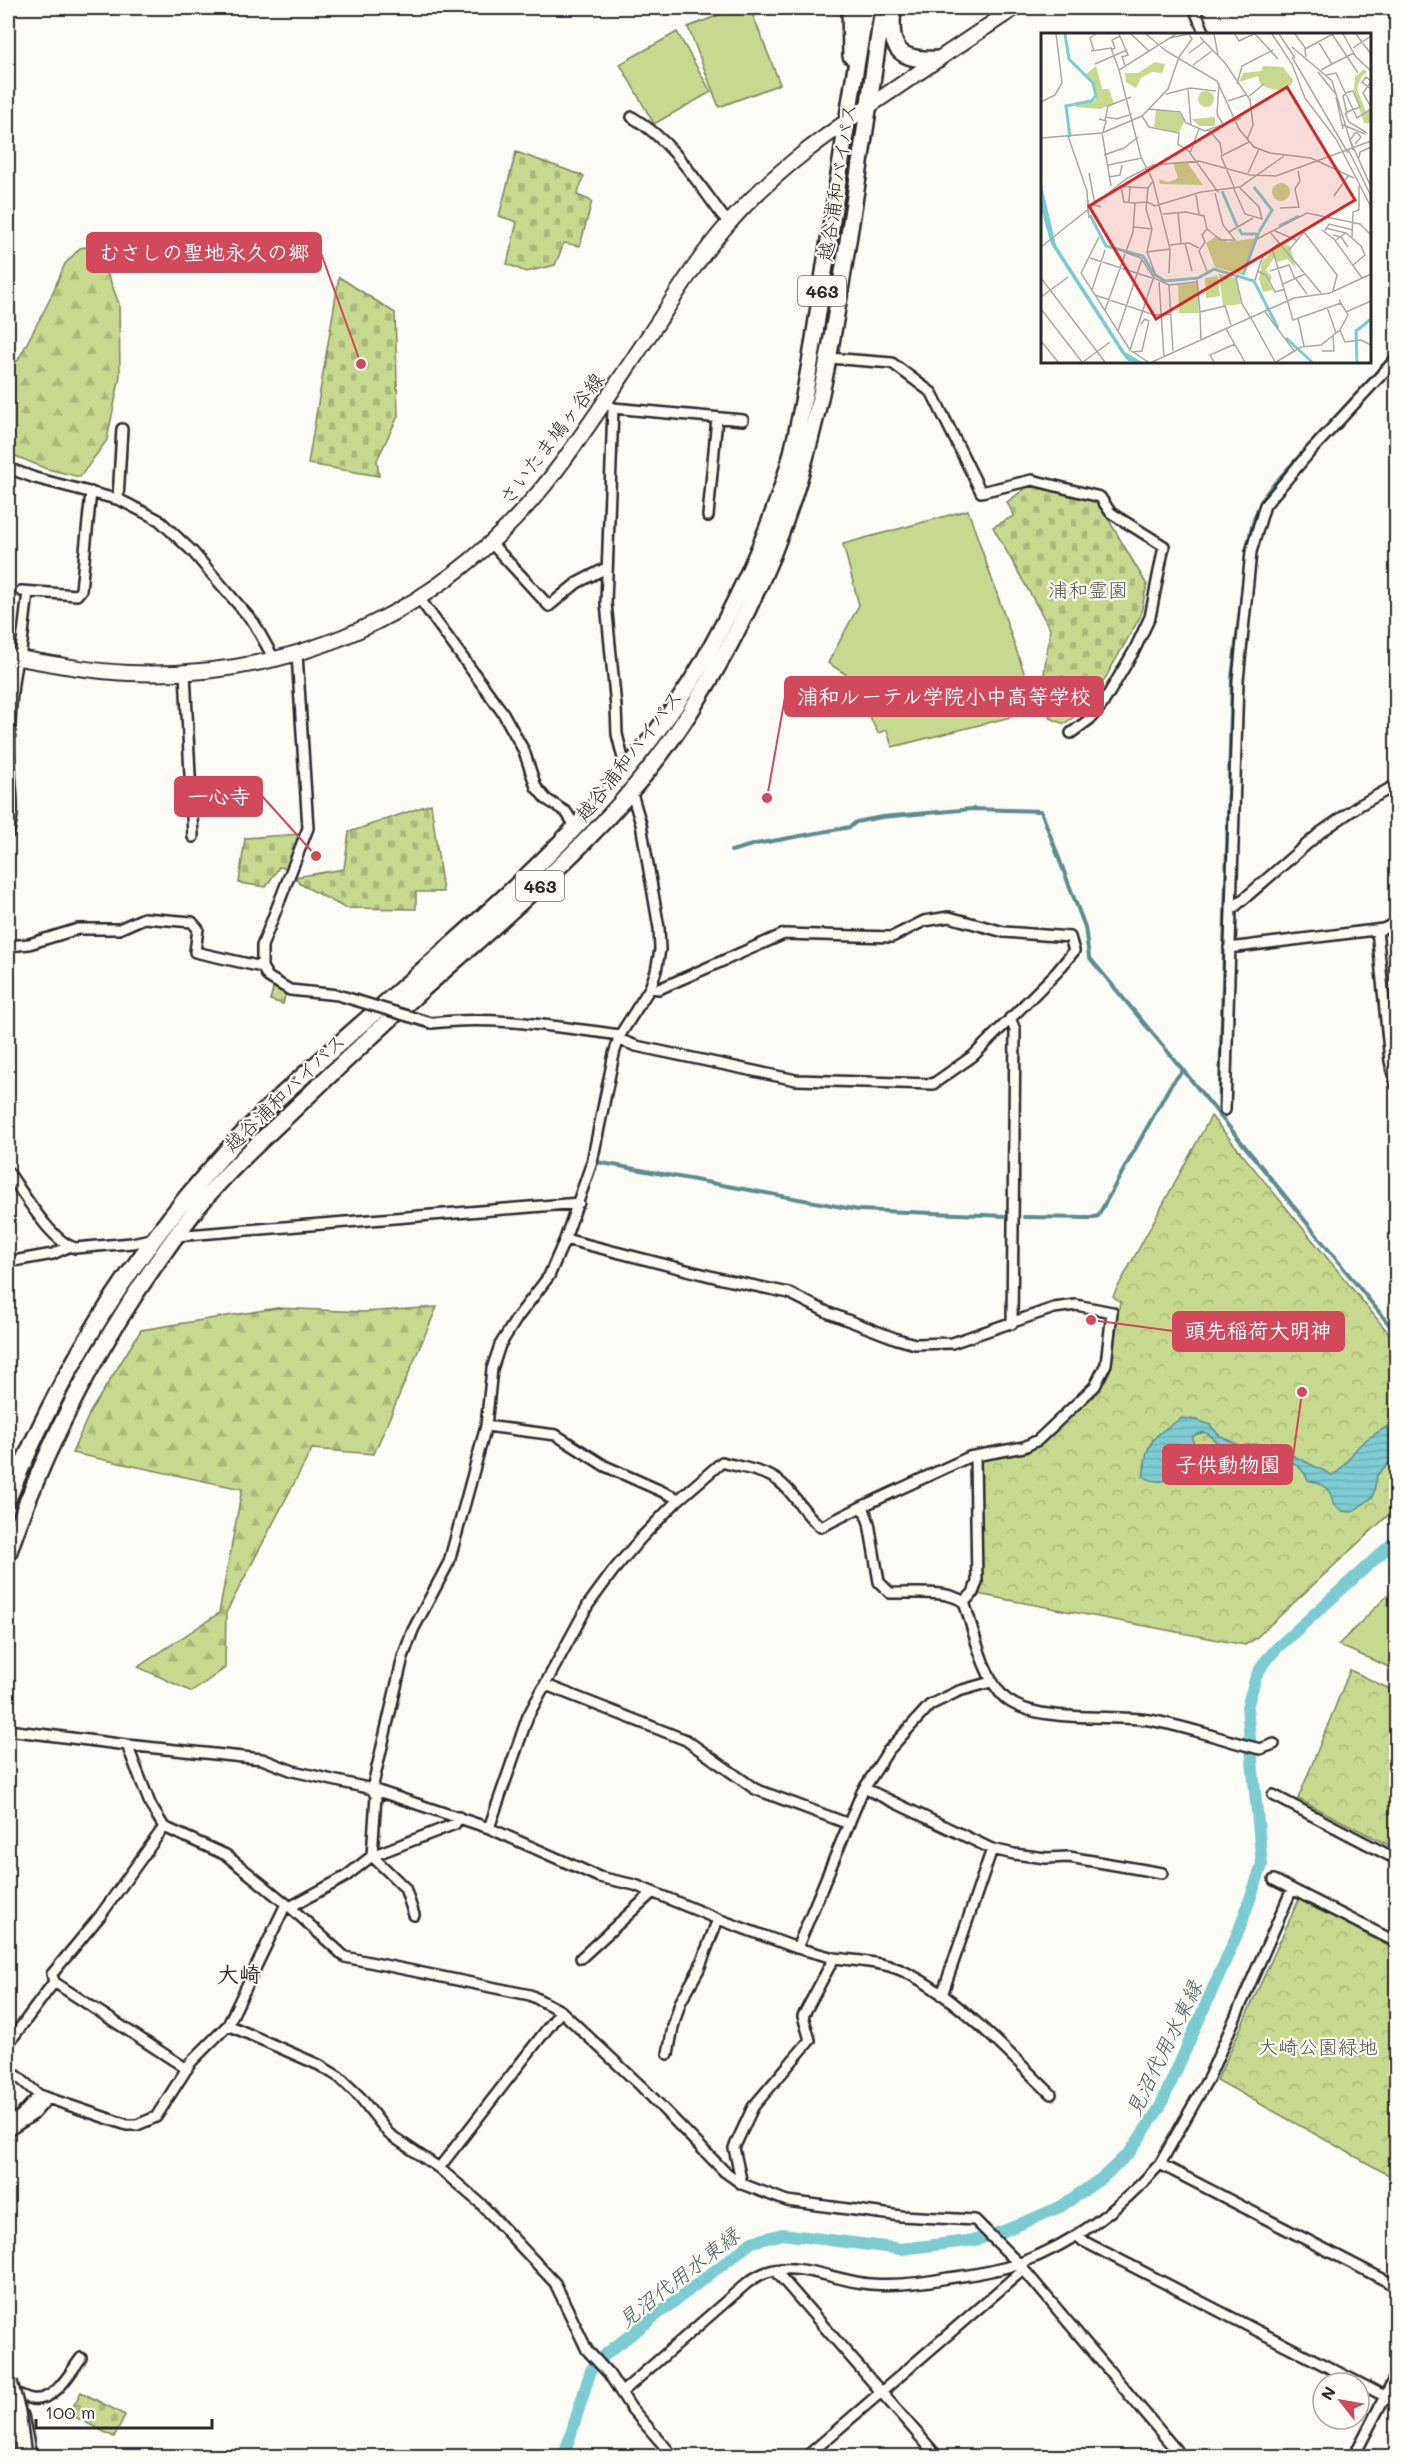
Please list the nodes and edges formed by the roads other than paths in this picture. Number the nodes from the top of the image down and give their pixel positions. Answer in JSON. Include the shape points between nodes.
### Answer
{"nodes":[{"id":1,"x":850,"y":8,"type":"edge"},
{"id":2,"x":866,"y":8,"type":"edge"},
{"id":3,"x":883,"y":8,"type":"edge"},
{"id":4,"x":893,"y":8,"type":"edge"},
{"id":5,"x":1015,"y":8,"type":"edge"},
{"id":6,"x":1194,"y":8,"type":"edge"},
{"id":7,"x":1205,"y":33,"type":"edge"},
{"id":8,"x":938,"y":60,"type":"junction"},
{"id":9,"x":854,"y":80,"type":"junction"},
{"id":10,"x":869,"y":106,"type":"junction"},
{"id":11,"x":632,"y":117,"type":"dead end"},
{"id":12,"x":848,"y":120,"type":"junction"},
{"id":13,"x":729,"y":222,"type":"junction"},
{"id":14,"x":829,"y":358,"type":"junction"},
{"id":15,"x":1396,"y":359,"type":"edge"},
{"id":16,"x":609,"y":405,"type":"junction"},
{"id":17,"x":717,"y":418,"type":"junction"},
{"id":18,"x":743,"y":420,"type":"dead end"},
{"id":19,"x":122,"y":429,"type":"dead end"},
{"id":20,"x":8,"y":468,"type":"edge"},
{"id":21,"x":91,"y":492,"type":"junction"},
{"id":22,"x":118,"y":499,"type":"junction"},
{"id":23,"x":708,"y":516,"type":"dead end"},
{"id":24,"x":491,"y":543,"type":"junction"},
{"id":25,"x":606,"y":568,"type":"junction"},
{"id":26,"x":419,"y":598,"type":"junction"},
{"id":27,"x":297,"y":654,"type":"junction"},
{"id":28,"x":12,"y":657,"type":"edge"},
{"id":29,"x":274,"y":659,"type":"junction"},
{"id":30,"x":185,"y":672,"type":"junction"},
{"id":31,"x":1071,"y":733,"type":"dead end"},
{"id":32,"x":626,"y":771,"type":"junction"},
{"id":33,"x":1396,"y":785,"type":"edge"},
{"id":34,"x":9,"y":786,"type":"edge"},
{"id":35,"x":631,"y":791,"type":"junction"},
{"id":36,"x":576,"y":827,"type":"junction"},
{"id":37,"x":8,"y":834,"type":"edge"},
{"id":38,"x":193,"y":837,"type":"dead end"},
{"id":39,"x":1231,"y":910,"type":"junction"},
{"id":40,"x":1396,"y":923,"type":"edge"},
{"id":41,"x":1377,"y":930,"type":"junction"},
{"id":42,"x":8,"y":946,"type":"edge"},
{"id":43,"x":1229,"y":948,"type":"junction"},
{"id":44,"x":262,"y":967,"type":"junction"},
{"id":45,"x":650,"y":988,"type":"junction"},
{"id":46,"x":1010,"y":1018,"type":"junction"},
{"id":47,"x":1396,"y":1020,"type":"edge"},
{"id":48,"x":1386,"y":1021,"type":"junction"},
{"id":49,"x":619,"y":1037,"type":"junction"},
{"id":50,"x":1396,"y":1085,"type":"edge"},
{"id":51,"x":1225,"y":1110,"type":"dead end"},
{"id":52,"x":8,"y":1172,"type":"edge"},
{"id":53,"x":579,"y":1203,"type":"junction"},
{"id":54,"x":178,"y":1236,"type":"junction"},
{"id":55,"x":153,"y":1238,"type":"junction"},
{"id":56,"x":566,"y":1239,"type":"junction"},
{"id":57,"x":68,"y":1246,"type":"junction"},
{"id":58,"x":8,"y":1262,"type":"edge"},
{"id":59,"x":1012,"y":1324,"type":"junction"},
{"id":60,"x":486,"y":1426,"type":"junction"},
{"id":61,"x":975,"y":1456,"type":"junction"},
{"id":62,"x":8,"y":1499,"type":"edge"},
{"id":63,"x":679,"y":1499,"type":"junction"},
{"id":64,"x":863,"y":1506,"type":"junction"},
{"id":65,"x":8,"y":1554,"type":"edge"},
{"id":66,"x":964,"y":1602,"type":"junction"},
{"id":67,"x":991,"y":1682,"type":"junction"},
{"id":68,"x":546,"y":1685,"type":"junction"},
{"id":69,"x":8,"y":1730,"type":"edge"},
{"id":70,"x":127,"y":1744,"type":"junction"},
{"id":71,"x":1274,"y":1744,"type":"dead end"},
{"id":72,"x":864,"y":1788,"type":"junction"},
{"id":73,"x":372,"y":1789,"type":"junction"},
{"id":74,"x":1273,"y":1795,"type":"dead end"},
{"id":75,"x":459,"y":1817,"type":"junction"},
{"id":76,"x":849,"y":1824,"type":"junction"},
{"id":77,"x":164,"y":1827,"type":"junction"},
{"id":78,"x":489,"y":1828,"type":"junction"},
{"id":79,"x":992,"y":1849,"type":"junction"},
{"id":80,"x":372,"y":1856,"type":"junction"},
{"id":81,"x":1396,"y":1859,"type":"edge"},
{"id":82,"x":1162,"y":1873,"type":"dead end"},
{"id":83,"x":1274,"y":1880,"type":"dead end"},
{"id":84,"x":1292,"y":1889,"type":"junction"},
{"id":85,"x":653,"y":1892,"type":"junction"},
{"id":86,"x":288,"y":1906,"type":"junction"},
{"id":87,"x":414,"y":1915,"type":"dead end"},
{"id":88,"x":718,"y":1919,"type":"junction"},
{"id":89,"x":1396,"y":1942,"type":"edge"},
{"id":90,"x":797,"y":1948,"type":"junction"},
{"id":91,"x":582,"y":1958,"type":"dead end"},
{"id":92,"x":834,"y":1958,"type":"junction"},
{"id":93,"x":54,"y":1982,"type":"junction"},
{"id":94,"x":942,"y":1995,"type":"junction"},
{"id":95,"x":561,"y":2011,"type":"junction"},
{"id":96,"x":228,"y":2025,"type":"junction"},
{"id":97,"x":8,"y":2044,"type":"edge"},
{"id":98,"x":668,"y":2054,"type":"dead end"},
{"id":99,"x":8,"y":2068,"type":"edge"},
{"id":100,"x":187,"y":2069,"type":"junction"},
{"id":101,"x":1051,"y":2094,"type":"dead end"},
{"id":102,"x":43,"y":2096,"type":"junction"},
{"id":103,"x":8,"y":2123,"type":"edge"},
{"id":104,"x":8,"y":2131,"type":"edge"},
{"id":105,"x":1160,"y":2164,"type":"junction"},
{"id":106,"x":439,"y":2168,"type":"junction"},
{"id":107,"x":742,"y":2184,"type":"junction"},
{"id":108,"x":1077,"y":2235,"type":"junction"},
{"id":109,"x":1022,"y":2266,"type":"junction"},
{"id":110,"x":778,"y":2270,"type":"junction"},
{"id":111,"x":1396,"y":2286,"type":"edge"},
{"id":112,"x":81,"y":2358,"type":"dead end"},
{"id":113,"x":1336,"y":2371,"type":"edge"},
{"id":114,"x":1396,"y":2375,"type":"edge"},
{"id":115,"x":8,"y":2382,"type":"edge"},
{"id":116,"x":1371,"y":2389,"type":"edge"},
{"id":117,"x":882,"y":2392,"type":"junction"},
{"id":118,"x":621,"y":2393,"type":"junction"},
{"id":119,"x":1385,"y":2397,"type":"junction"},
{"id":120,"x":8,"y":2400,"type":"edge"},
{"id":121,"x":1396,"y":2403,"type":"edge"},
{"id":122,"x":23,"y":2457,"type":"edge"},
{"id":123,"x":31,"y":2457,"type":"edge"},
{"id":124,"x":673,"y":2457,"type":"edge"},
{"id":125,"x":807,"y":2457,"type":"edge"},
{"id":126,"x":937,"y":2457,"type":"edge"},
{"id":127,"x":1181,"y":2457,"type":"edge"},
{"id":128,"x":1354,"y":2457,"type":"edge"}],
"edges":[{"from":1,"to":9,"type":"highway"},
{"from":2,"to":9,"type":"highway","name":"越谷浦和バイパス","number":"463"},
{"from":3,"to":10,"type":"highway","name":"越谷浦和バイパス","number":"463"},
{"from":4,"to":8,"type":"highway","via":[[891,35],[897,50],[910,58]]},
{"from":5,"to":8,"type":"main road","name":"さいたま鳩ヶ谷線"},
{"from":6,"to":7,"type":"street"},
{"from":8,"to":10,"type":"main road","name":"さいたま鳩ヶ谷線"},
{"from":9,"to":12,"type":"highway","name":"越谷浦和バイパス","number":"463"},
{"from":10,"to":12,"type":"main road","name":"さいたま鳩ヶ谷線"},
{"from":10,"to":14,"type":"highway","name":"越谷浦和バイパス","number":"463"},
{"from":11,"to":13,"type":"street","via":[[659,136],[686,165]]},
{"from":12,"to":13,"type":"main road","name":"さいたま鳩ヶ谷線","via":[[805,149]]},
{"from":12,"to":32,"type":"highway","name":"越谷浦和バイパス","number":"463","via":[[808,382],[790,460],[771,518],[729,612],[700,665]]},
{"from":13,"to":16,"type":"main road","name":"さいたま鳩ヶ谷線","via":[[683,283]]},
{"from":14,"to":31,"type":"street","via":[[892,363],[932,393],[981,492],[1032,480],[1100,497],[1111,513],[1164,546],[1150,617],[1134,651],[1102,705]]},
{"from":14,"to":35,"type":"highway","name":"越谷浦和バイパス","number":"463","via":[[799,480],[757,593],[733,642],[688,716]]},
{"from":15,"to":39,"type":"street","via":[[1265,505],[1258,524],[1251,552],[1238,680]]},
{"from":16,"to":17,"type":"street"},
{"from":16,"to":24,"type":"main road","name":"さいたま鳩ヶ谷線","via":[[542,489]]},
{"from":16,"to":25,"type":"street"},
{"from":17,"to":18,"type":"street"},
{"from":17,"to":23,"type":"street"},
{"from":19,"to":22,"type":"street"},
{"from":20,"to":21,"type":"street"},
{"from":21,"to":22,"type":"street"},
{"from":21,"to":28,"type":"street","via":[[81,590],[77,595],[24,591],[21,651]]},
{"from":22,"to":29,"type":"street","via":[[159,520],[192,551],[254,623]]},
{"from":24,"to":25,"type":"street","via":[[549,606],[584,579]]},
{"from":24,"to":26,"type":"main road","name":"さいたま鳩ヶ谷線"},
{"from":25,"to":32,"type":"street","via":[[617,734]]},
{"from":26,"to":27,"type":"main road","name":"さいたま鳩ヶ谷線","via":[[371,626]]},
{"from":26,"to":36,"type":"street","via":[[503,713],[524,751],[536,787],[566,812]]},
{"from":27,"to":29,"type":"main road","name":"さいたま鳩ヶ谷線"},
{"from":27,"to":44,"type":"street","via":[[308,828],[262,946]]},
{"from":28,"to":30,"type":"main road","name":"さいたま鳩ヶ谷線","via":[[126,672]]},
{"from":28,"to":34,"type":"street"},
{"from":29,"to":30,"type":"main road","name":"さいたま鳩ヶ谷線"},
{"from":30,"to":38,"type":"street"},
{"from":32,"to":35,"type":"street"},
{"from":32,"to":36,"type":"highway","name":"越谷浦和バイパス","number":"463"},
{"from":33,"to":39,"type":"street","via":[[1322,832]]},
{"from":34,"to":37,"type":"street","via":[[13,821]]},
{"from":35,"to":45,"type":"street","via":[[641,824],[659,928],[660,950]]},
{"from":35,"to":54,"type":"highway","name":"越谷浦和バイパス","number":"463","via":[[546,881],[241,1160]]},
{"from":36,"to":55,"type":"highway","name":"越谷浦和バイパス","number":"463","via":[[262,1114]]},
{"from":39,"to":43,"type":"street"},
{"from":40,"to":41,"type":"street"},
{"from":41,"to":43,"type":"street"},
{"from":41,"to":48,"type":"street"},
{"from":42,"to":44,"type":"street","via":[[29,944],[78,929],[120,929],[144,918],[192,922],[198,929],[195,952]]},
{"from":43,"to":51,"type":"street"},
{"from":44,"to":49,"type":"street","bridge":true,"via":[[268,977],[290,990],[338,995],[431,1023],[491,1020]]},
{"from":45,"to":46,"type":"street","via":[[659,989],[784,934],[892,937],[924,921],[949,917],[1004,932],[1070,937],[1074,951]]},
{"from":45,"to":49,"type":"street"},
{"from":46,"to":49,"type":"street","via":[[973,1056],[933,1084],[796,1080],[636,1046]]},
{"from":46,"to":59,"type":"street","via":[[1015,1030]]},
{"from":47,"to":48,"type":"street"},
{"from":48,"to":50,"type":"street"},
{"from":49,"to":53,"type":"street","via":[[592,1162]]},
{"from":52,"to":57,"type":"street","via":[[54,1234]]},
{"from":53,"to":54,"type":"street"},
{"from":53,"to":56,"type":"street"},
{"from":54,"to":55,"type":"street"},
{"from":54,"to":65,"type":"highway","name":"越谷浦和バイパス","number":"463","via":[[123,1312],[87,1371],[45,1456]]},
{"from":55,"to":57,"type":"street","via":[[85,1248]]},
{"from":55,"to":62,"type":"highway","name":"越谷浦和バイパス","number":"463","via":[[81,1345],[29,1447]]},
{"from":56,"to":59,"type":"street","via":[[722,1280],[789,1293],[838,1317],[915,1344],[952,1343]]},
{"from":56,"to":60,"type":"street","via":[[549,1276],[500,1345],[492,1369]]},
{"from":57,"to":58,"type":"street","via":[[53,1254]]},
{"from":59,"to":61,"type":"street","via":[[1054,1308],[1076,1305],[1112,1312],[1106,1364],[1095,1386],[1038,1440],[1024,1447]]},
{"from":60,"to":63,"type":"street","via":[[556,1435],[614,1471]]},
{"from":60,"to":73,"type":"street","via":[[449,1562],[403,1657]]},
{"from":61,"to":64,"type":"street"},
{"from":61,"to":66,"type":"street","via":[[977,1582]]},
{"from":63,"to":64,"type":"street","via":[[722,1462],[773,1477],[821,1527]]},
{"from":63,"to":68,"type":"street","via":[[613,1571],[588,1605]]},
{"from":64,"to":66,"type":"street","via":[[879,1582],[884,1589],[890,1593],[947,1596]]},
{"from":66,"to":67,"type":"street"},
{"from":67,"to":71,"type":"street","via":[[1004,1698],[1028,1711],[1148,1720],[1260,1749]]},
{"from":67,"to":72,"type":"street","via":[[930,1705],[888,1751]]},
{"from":68,"to":76,"type":"street","via":[[686,1740],[755,1789]]},
{"from":68,"to":78,"type":"street","via":[[528,1716]]},
{"from":69,"to":70,"type":"street"},
{"from":70,"to":73,"type":"street","via":[[262,1759],[293,1771]]},
{"from":70,"to":77,"type":"street","via":[[151,1806]]},
{"from":72,"to":76,"type":"street"},
{"from":72,"to":79,"type":"street"},
{"from":73,"to":75,"type":"street"},
{"from":73,"to":80,"type":"street","via":[[376,1796]]},
{"from":74,"to":81,"type":"street"},
{"from":75,"to":78,"type":"street"},
{"from":75,"to":80,"type":"street","via":[[455,1824]]},
{"from":76,"to":90,"type":"street"},
{"from":77,"to":86,"type":"street","via":[[226,1855]]},
{"from":77,"to":93,"type":"street","via":[[100,1916],[52,1974]]},
{"from":78,"to":85,"type":"street","via":[[599,1876]]},
{"from":79,"to":82,"type":"street"},
{"from":79,"to":94,"type":"street"},
{"from":80,"to":86,"type":"street","via":[[345,1877]]},
{"from":80,"to":87,"type":"street","via":[[405,1888]]},
{"from":83,"to":84,"type":"street"},
{"from":84,"to":89,"type":"street"},
{"from":84,"to":105,"type":"street","via":[[1209,2078]]},
{"from":85,"to":88,"type":"street"},
{"from":85,"to":91,"type":"street"},
{"from":86,"to":95,"type":"street","via":[[345,1957],[530,1995]]},
{"from":86,"to":96,"type":"street"},
{"from":88,"to":90,"type":"street"},
{"from":88,"to":98,"type":"street","via":[[699,1970],[680,2003]]},
{"from":90,"to":92,"type":"street"},
{"from":92,"to":94,"type":"street","via":[[891,1966]]},
{"from":92,"to":107,"type":"street","via":[[802,2016],[810,2040],[753,2107],[734,2148]]},
{"from":93,"to":97,"type":"street"},
{"from":93,"to":100,"type":"street"},
{"from":94,"to":101,"type":"street"},
{"from":95,"to":106,"type":"street"},
{"from":95,"to":107,"type":"street","via":[[724,2171]]},
{"from":96,"to":100,"type":"street"},
{"from":96,"to":106,"type":"street","via":[[339,2077],[389,2134]]},
{"from":99,"to":102,"type":"street"},
{"from":100,"to":102,"type":"street","via":[[156,2117],[137,2125]]},
{"from":102,"to":103,"type":"street"},
{"from":102,"to":104,"type":"street","via":[[33,2115]]},
{"from":105,"to":108,"type":"street","via":[[1124,2201]]},
{"from":105,"to":111,"type":"street"},
{"from":106,"to":118,"type":"street","via":[[480,2203],[555,2283],[583,2345]]},
{"from":107,"to":109,"type":"street","via":[[787,2201],[901,2216],[975,2220]]},
{"from":108,"to":109,"type":"street"},
{"from":108,"to":113,"type":"street"},
{"from":109,"to":110,"type":"street","via":[[896,2285]]},
{"from":109,"to":117,"type":"street"},
{"from":109,"to":127,"type":"street"},
{"from":110,"to":117,"type":"street"},
{"from":110,"to":118,"type":"street","via":[[747,2283]]},
{"from":112,"to":115,"type":"street","via":[[45,2398],[33,2399]]},
{"from":114,"to":119,"type":"street"},
{"from":115,"to":122,"type":"highway","bridge":true},
{"from":116,"to":119,"type":"street"},
{"from":117,"to":125,"type":"street"},
{"from":117,"to":126,"type":"street"},
{"from":118,"to":124,"type":"street"},
{"from":119,"to":121,"type":"street"},
{"from":119,"to":128,"type":"street"},
{"from":120,"to":123,"type":"street","via":[[25,2420]]}]}
